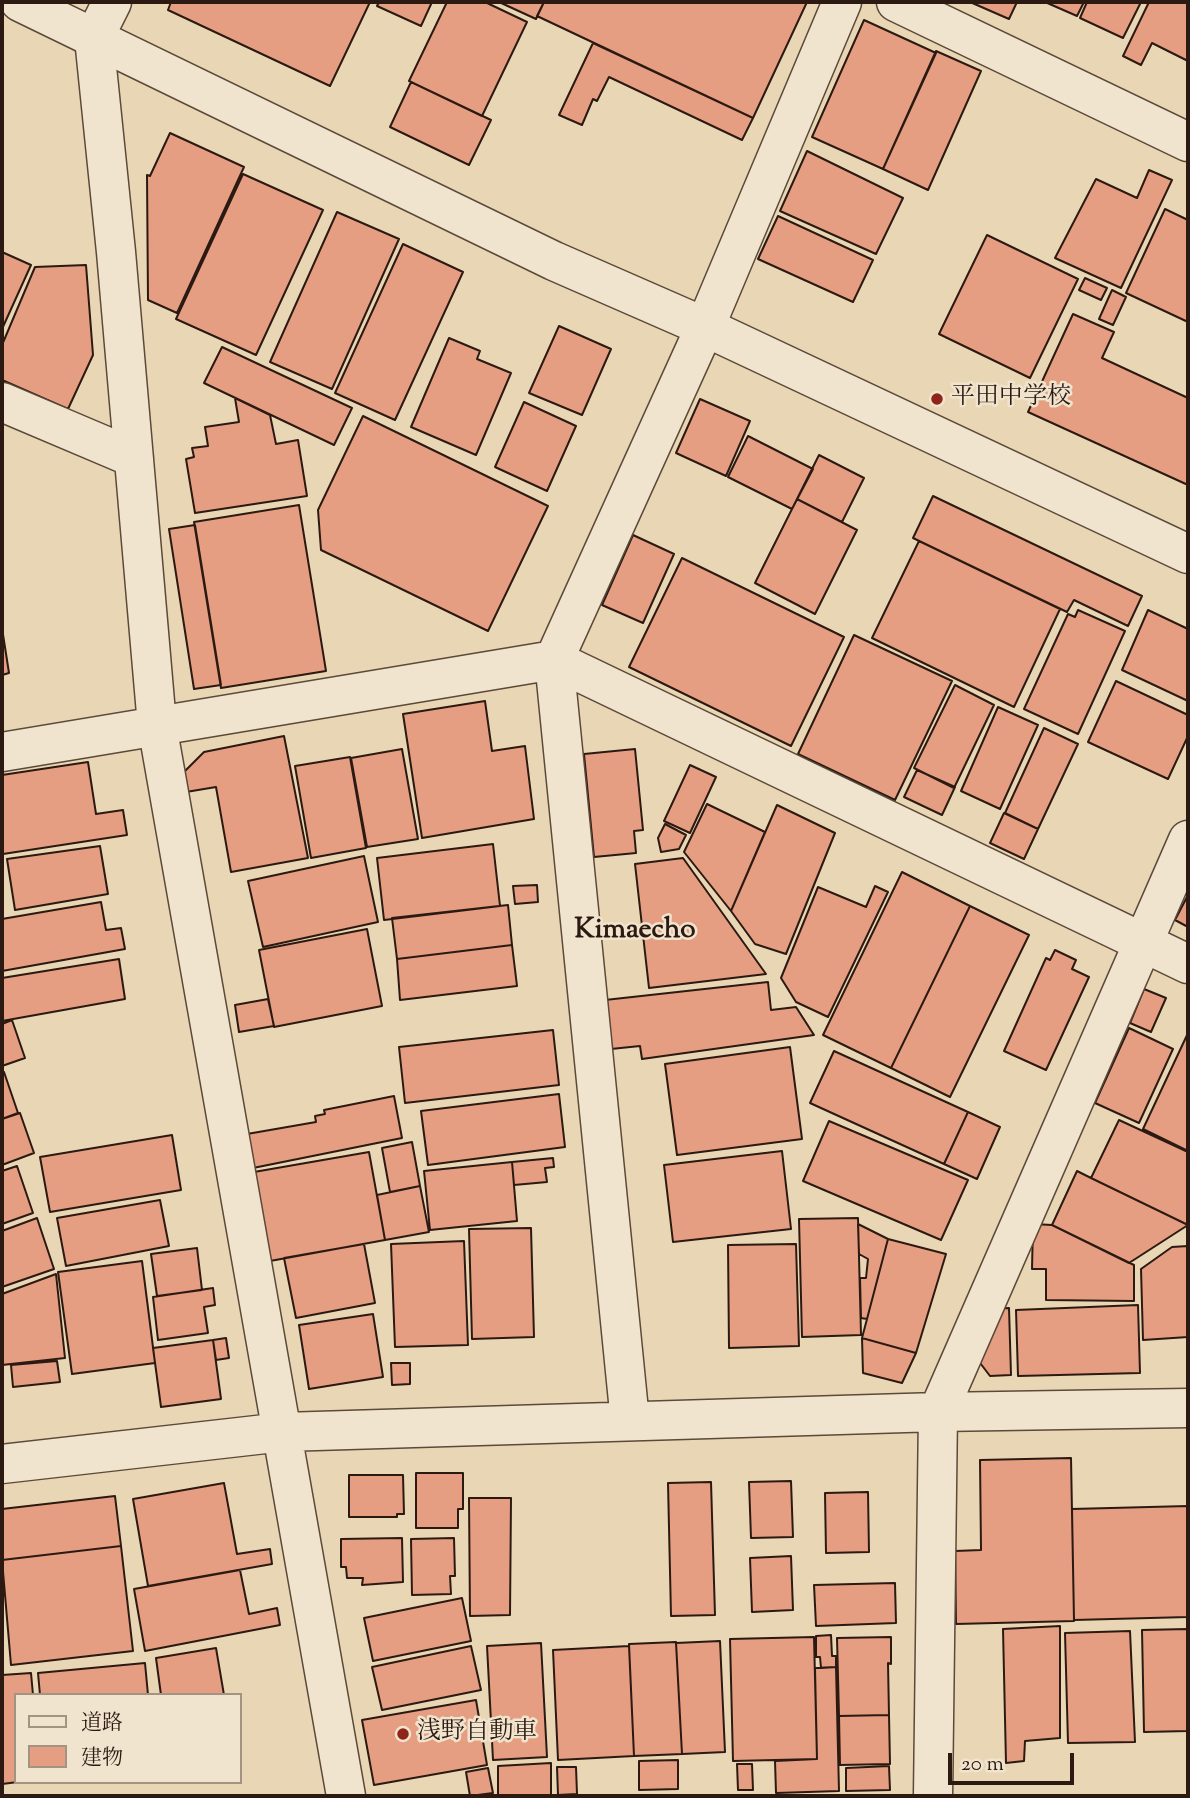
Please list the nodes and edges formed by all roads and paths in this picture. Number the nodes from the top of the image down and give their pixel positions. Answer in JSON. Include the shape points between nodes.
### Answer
{"nodes":[{"id":1,"x":20,"y":2,"type":"edge"},
{"id":2,"x":112,"y":2,"type":"edge"},
{"id":3,"x":842,"y":2,"type":"edge"},
{"id":4,"x":896,"y":2,"type":"edge"},
{"id":5,"x":94,"y":38,"type":"junction"},
{"id":6,"x":1188,"y":142,"type":"edge"},
{"id":7,"x":705,"y":327,"type":"junction"},
{"id":8,"x":2,"y":401,"type":"edge"},
{"id":9,"x":134,"y":458,"type":"junction"},
{"id":10,"x":1188,"y":554,"type":"edge"},
{"id":11,"x":554,"y":660,"type":"junction"},
{"id":12,"x":156,"y":725,"type":"junction"},
{"id":13,"x":2,"y":752,"type":"edge"},
{"id":14,"x":1188,"y":841,"type":"edge"},
{"id":15,"x":1143,"y":943,"type":"junction"},
{"id":16,"x":1188,"y":964,"type":"edge"},
{"id":17,"x":1188,"y":1408,"type":"edge"},
{"id":18,"x":938,"y":1412,"type":"junction"},
{"id":19,"x":630,"y":1421,"type":"junction"},
{"id":20,"x":283,"y":1432,"type":"junction"},
{"id":21,"x":2,"y":1464,"type":"edge"},
{"id":22,"x":346,"y":1796,"type":"edge"},
{"id":23,"x":933,"y":1796,"type":"edge"}],
"edges":[{"from":1,"to":5,"type":"street"},
{"from":2,"to":5,"type":"street"},
{"from":3,"to":7,"type":"street"},
{"from":4,"to":6,"type":"street"},
{"from":5,"to":7,"type":"street","via":[[554,261]]},
{"from":5,"to":9,"type":"street"},
{"from":7,"to":10,"type":"street"},
{"from":7,"to":11,"type":"street"},
{"from":8,"to":9,"type":"street"},
{"from":9,"to":12,"type":"street"},
{"from":11,"to":12,"type":"street"},
{"from":11,"to":15,"type":"street"},
{"from":11,"to":19,"type":"street"},
{"from":12,"to":13,"type":"street"},
{"from":12,"to":20,"type":"street"},
{"from":14,"to":15,"type":"street"},
{"from":15,"to":16,"type":"street"},
{"from":15,"to":18,"type":"street"},
{"from":17,"to":18,"type":"street"},
{"from":18,"to":19,"type":"street"},
{"from":18,"to":23,"type":"street"},
{"from":19,"to":20,"type":"street"},
{"from":20,"to":21,"type":"street"},
{"from":20,"to":22,"type":"street"}]}
